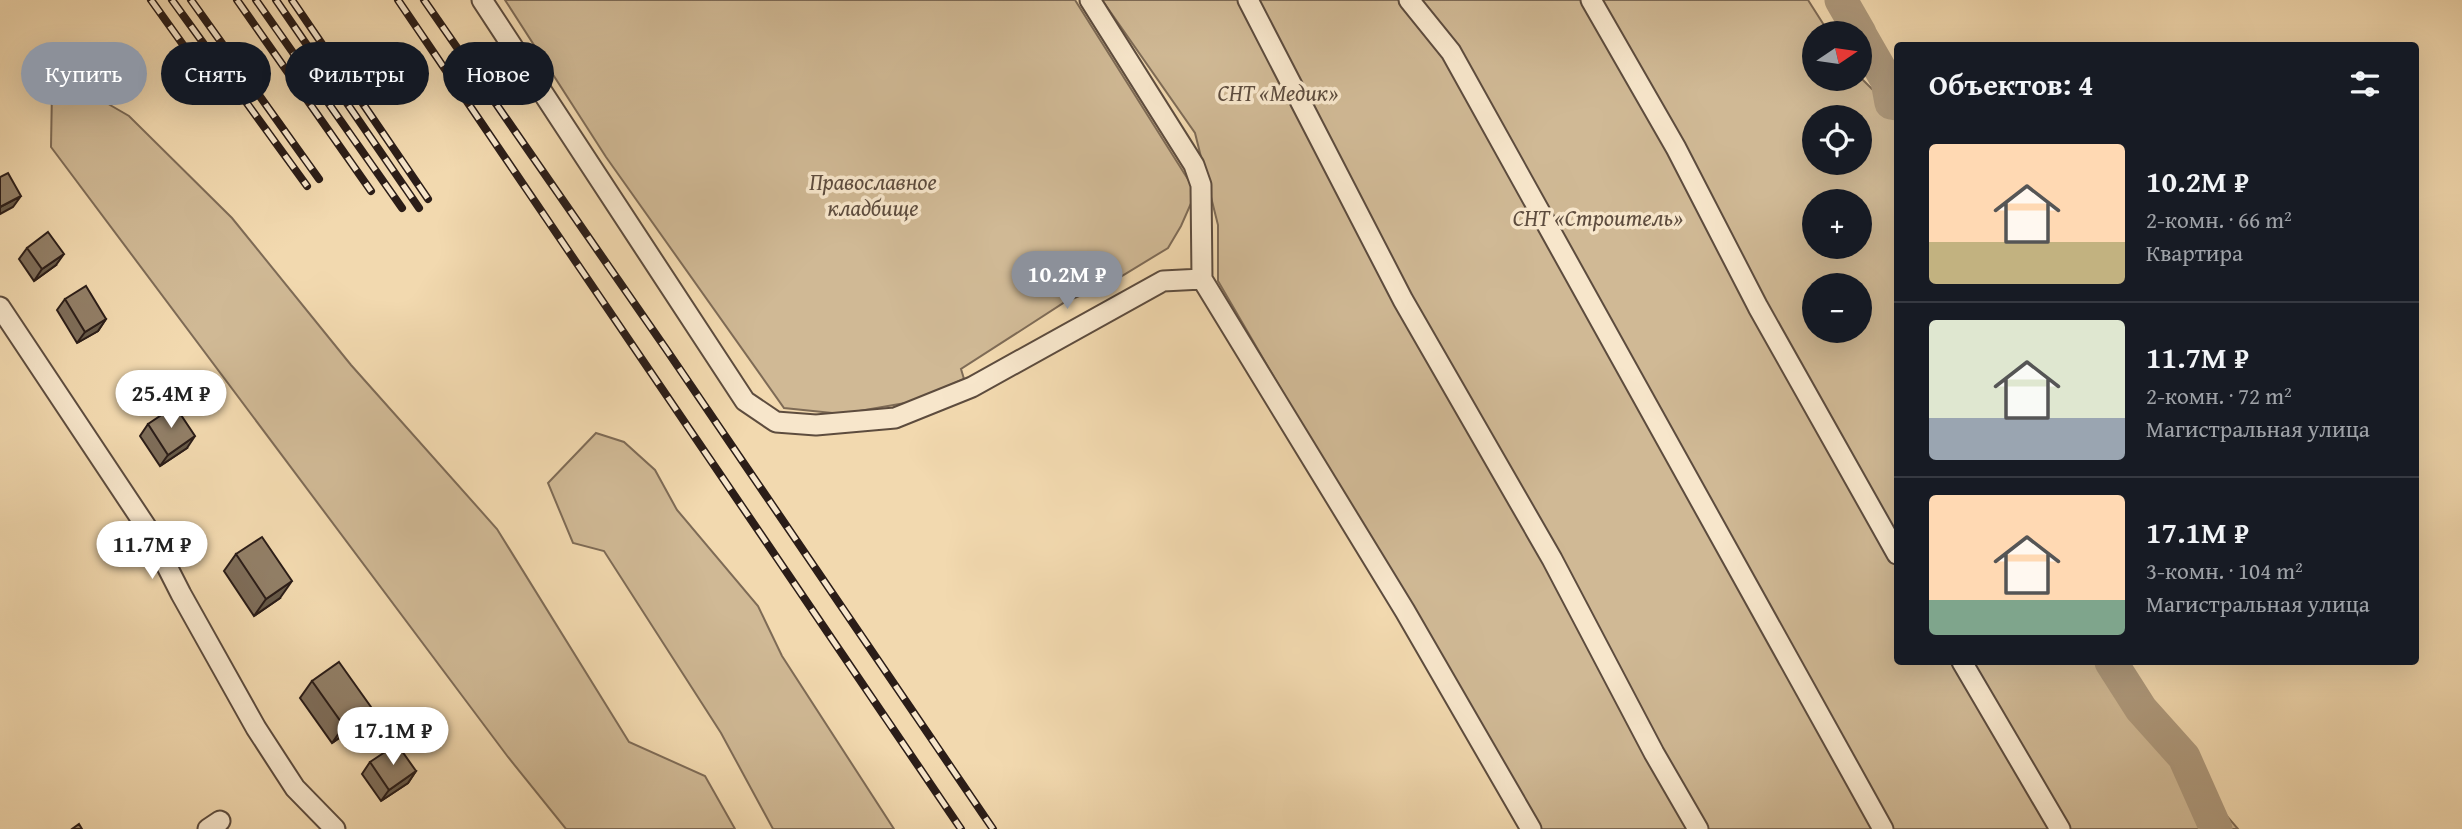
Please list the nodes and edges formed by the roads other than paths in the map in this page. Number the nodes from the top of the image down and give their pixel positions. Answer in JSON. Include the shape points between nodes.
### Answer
{"nodes":[{"id":1,"x":482,"y":0,"type":"edge"},
{"id":2,"x":1090,"y":0,"type":"edge"},
{"id":3,"x":1248,"y":0,"type":"edge"},
{"id":4,"x":1409,"y":0,"type":"edge"},
{"id":5,"x":1591,"y":0,"type":"edge"},
{"id":6,"x":1202,"y":279,"type":"junction"},
{"id":7,"x":0,"y":307,"type":"edge"},
{"id":8,"x":1894,"y":549,"type":"edge"},
{"id":9,"x":1964,"y":665,"type":"edge"},
{"id":10,"x":335,"y":829,"type":"edge"},
{"id":11,"x":1531,"y":829,"type":"edge"},
{"id":12,"x":1698,"y":829,"type":"edge"},
{"id":13,"x":1883,"y":829,"type":"edge"},
{"id":14,"x":2060,"y":829,"type":"edge"}],
"edges":[{"from":1,"to":6,"type":"street","via":[[745,401],[776,422],[816,425],[895,418],[972,387],[1163,281]]},
{"from":2,"to":6,"type":"street","via":[[1195,165],[1201,185]]},
{"from":3,"to":12,"type":"street","via":[[1403,300],[1552,559]]},
{"from":4,"to":13,"type":"street","via":[[1451,52]]},
{"from":5,"to":8,"type":"street"},
{"from":6,"to":11,"type":"street","via":[[1405,611]]},
{"from":7,"to":10,"type":"street","via":[[149,531],[262,738],[295,788]]},
{"from":9,"to":14,"type":"street"}]}
